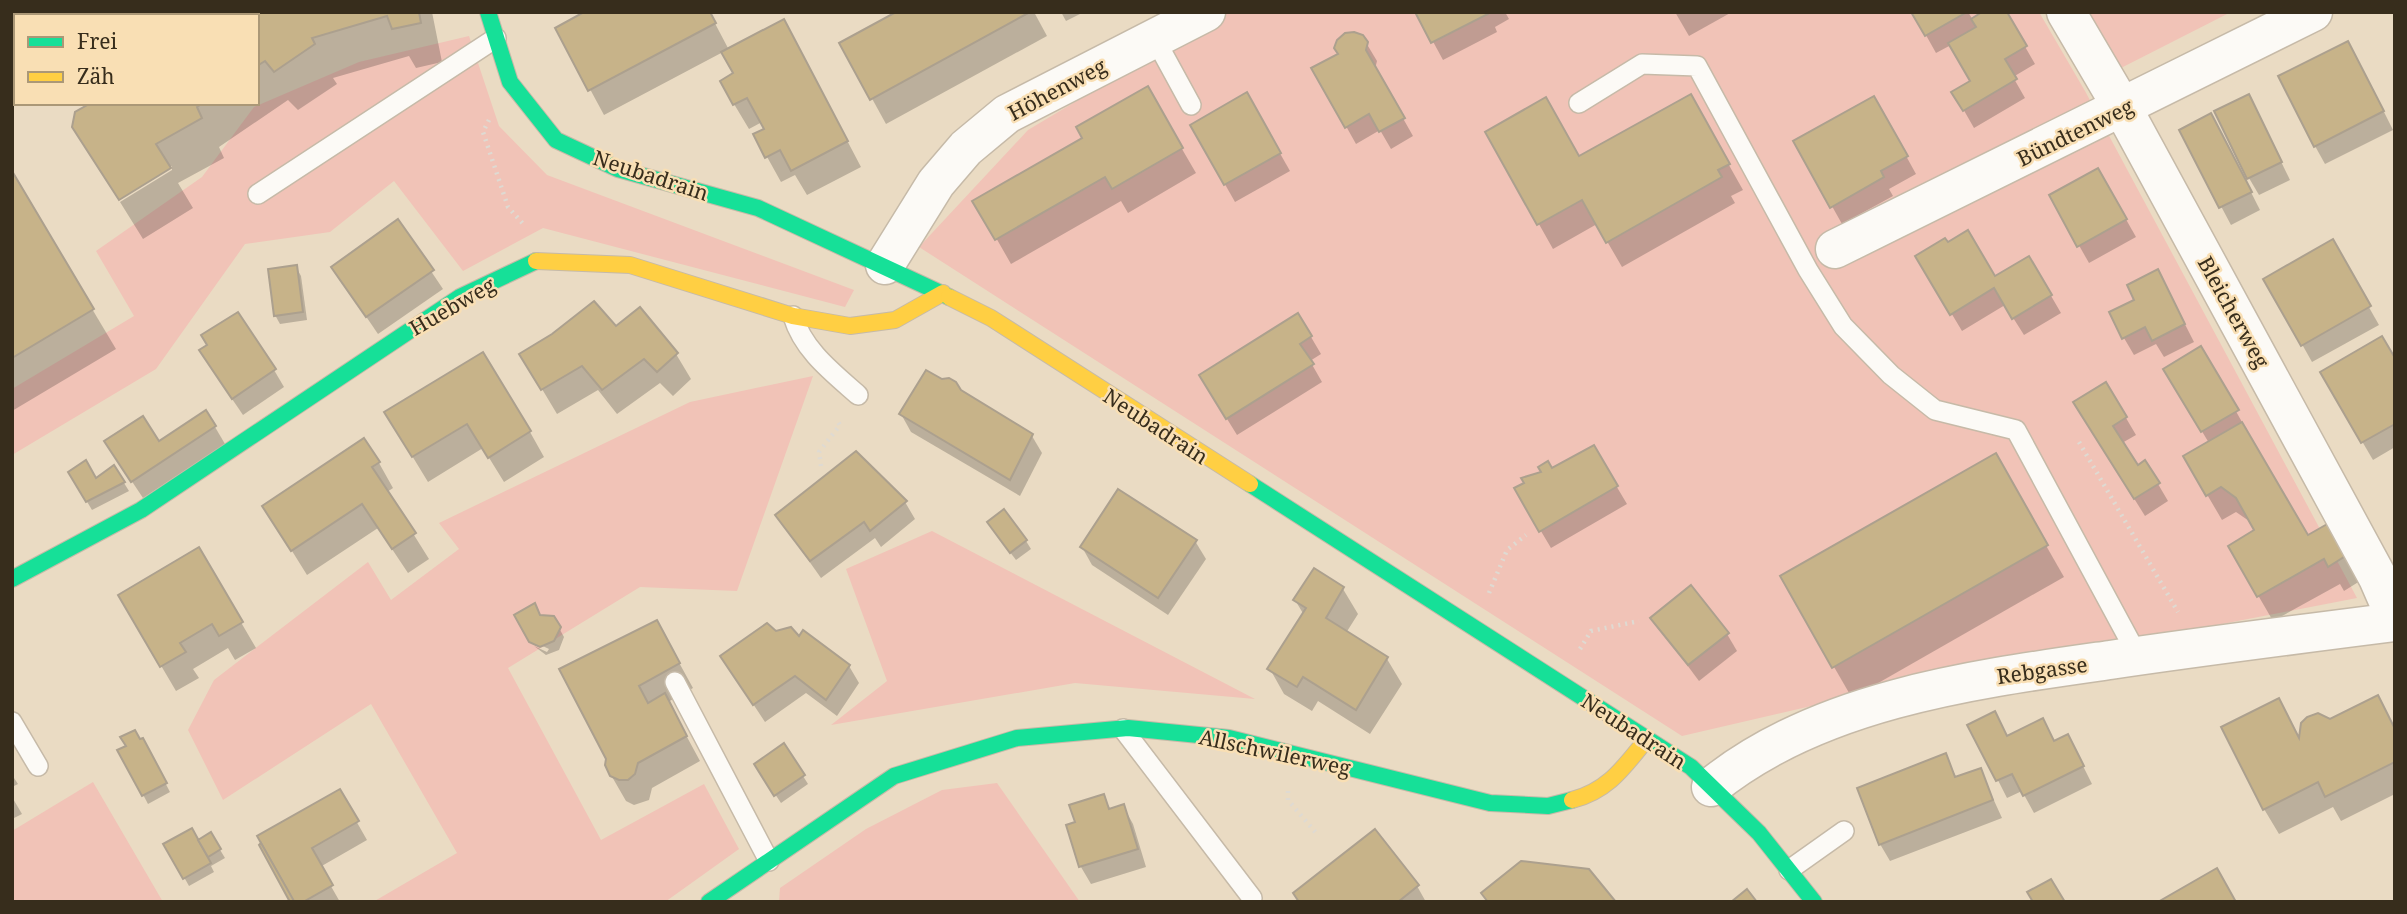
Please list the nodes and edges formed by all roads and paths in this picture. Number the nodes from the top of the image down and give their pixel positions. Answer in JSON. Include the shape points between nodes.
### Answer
{"nodes":[{"id":1,"x":1206,"y":12,"type":"edge"},
{"id":2,"x":2066,"y":12,"type":"edge"},
{"id":3,"x":2313,"y":12,"type":"edge"},
{"id":4,"x":490,"y":19,"type":"edge"},
{"id":5,"x":1155,"y":39,"type":"junction"},
{"id":6,"x":1579,"y":103,"type":"dead end"},
{"id":7,"x":1191,"y":105,"type":"dead end"},
{"id":8,"x":2123,"y":109,"type":"junction"},
{"id":9,"x":483,"y":132,"type":"dead end"},
{"id":10,"x":258,"y":194,"type":"dead end"},
{"id":11,"x":525,"y":226,"type":"dead end"},
{"id":12,"x":1835,"y":249,"type":"dead end"},
{"id":13,"x":885,"y":265,"type":"junction"},
{"id":14,"x":943,"y":293,"type":"junction"},
{"id":15,"x":793,"y":316,"type":"junction"},
{"id":16,"x":858,"y":396,"type":"joint"},
{"id":17,"x":2079,"y":443,"type":"dead end"},
{"id":18,"x":821,"y":466,"type":"dead end"},
{"id":19,"x":1526,"y":535,"type":"dead end"},
{"id":20,"x":12,"y":579,"type":"edge"},
{"id":21,"x":2395,"y":619,"type":"edge"},
{"id":22,"x":1639,"y":621,"type":"dead end"},
{"id":23,"x":1474,"y":630,"type":"junction"},
{"id":24,"x":2198,"y":646,"type":"junction"},
{"id":25,"x":2138,"y":656,"type":"junction"},
{"id":26,"x":675,"y":682,"type":"dead end"},
{"id":27,"x":1559,"y":682,"type":"junction"},
{"id":28,"x":12,"y":722,"type":"edge"},
{"id":29,"x":1122,"y":729,"type":"junction"},
{"id":30,"x":1646,"y":740,"type":"junction"},
{"id":31,"x":38,"y":766,"type":"dead end"},
{"id":32,"x":1711,"y":787,"type":"junction"},
{"id":33,"x":1844,"y":831,"type":"dead end"},
{"id":34,"x":769,"y":861,"type":"junction"},
{"id":35,"x":1789,"y":870,"type":"junction"},
{"id":36,"x":1252,"y":898,"type":"dead end"},
{"id":37,"x":715,"y":900,"type":"edge"},
{"id":38,"x":1814,"y":902,"type":"edge"}],
"edges":[{"from":1,"to":5,"type":"street","name":"Höhenweg"},
{"from":2,"to":8,"type":"street","name":"Bleicherweg"},
{"from":3,"to":8,"type":"street","name":"Bündtenweg"},
{"from":4,"to":10,"type":"lane"},
{"from":4,"to":13,"type":"street","name":"Neubadrain","via":[[510,82],[555,140],[618,169],[758,208]]},
{"from":5,"to":7,"type":"lane"},
{"from":5,"to":13,"type":"street","name":"Höhenweg","via":[[1007,114],[966,148],[936,183]]},
{"from":6,"to":25,"type":"lane","via":[[1642,64],[1697,66],[1843,326],[1891,375],[1935,410],[2016,430]]},
{"from":8,"to":12,"type":"street","name":"Bündtenweg"},
{"from":8,"to":21,"type":"street","name":"Bleicherweg","via":[[2378,578]]},
{"from":9,"to":11,"type":"path","via":[[508,207]]},
{"from":13,"to":14,"type":"street","name":"Neubadrain"},
{"from":14,"to":15,"type":"street","name":"Huebweg","via":[[895,320],[849,326]]},
{"from":14,"to":23,"type":"street","name":"Neubadrain","via":[[991,318]]},
{"from":15,"to":16,"type":"lane","via":[[798,333],[817,358]]},
{"from":15,"to":20,"type":"street","name":"Huebweg","via":[[630,265],[538,260],[460,297],[141,510]]},
{"from":16,"to":18,"type":"path","via":[[837,400],[825,395],[823,404],[840,425],[819,452]]},
{"from":17,"to":24,"type":"path"},
{"from":19,"to":23,"type":"path","via":[[1507,550]]},
{"from":21,"to":24,"type":"street","name":"Rebgasse"},
{"from":22,"to":27,"type":"path","via":[[1591,631]]},
{"from":23,"to":27,"type":"street","name":"Neubadrain"},
{"from":24,"to":25,"type":"street","name":"Rebgasse"},
{"from":25,"to":32,"type":"street","name":"Rebgasse","via":[[1988,677],[1825,720],[1733,769]]},
{"from":26,"to":34,"type":"lane"},
{"from":27,"to":30,"type":"street","name":"Neubadrain"},
{"from":28,"to":31,"type":"lane"},
{"from":29,"to":30,"type":"street","name":"Allschwilerweg","via":[[1229,738],[1490,803],[1548,806],[1592,794],[1615,779]]},
{"from":29,"to":34,"type":"street","name":"Allschwilerweg","via":[[1017,738],[894,776]]},
{"from":29,"to":36,"type":"lane"},
{"from":30,"to":32,"type":"street","name":"Neubadrain","via":[[1691,767]]},
{"from":32,"to":35,"type":"street","name":"Neubadrain"},
{"from":33,"to":35,"type":"lane"},
{"from":34,"to":37,"type":"street","name":"Allschwilerweg"},
{"from":35,"to":38,"type":"street","name":"Neubadrain"}]}
